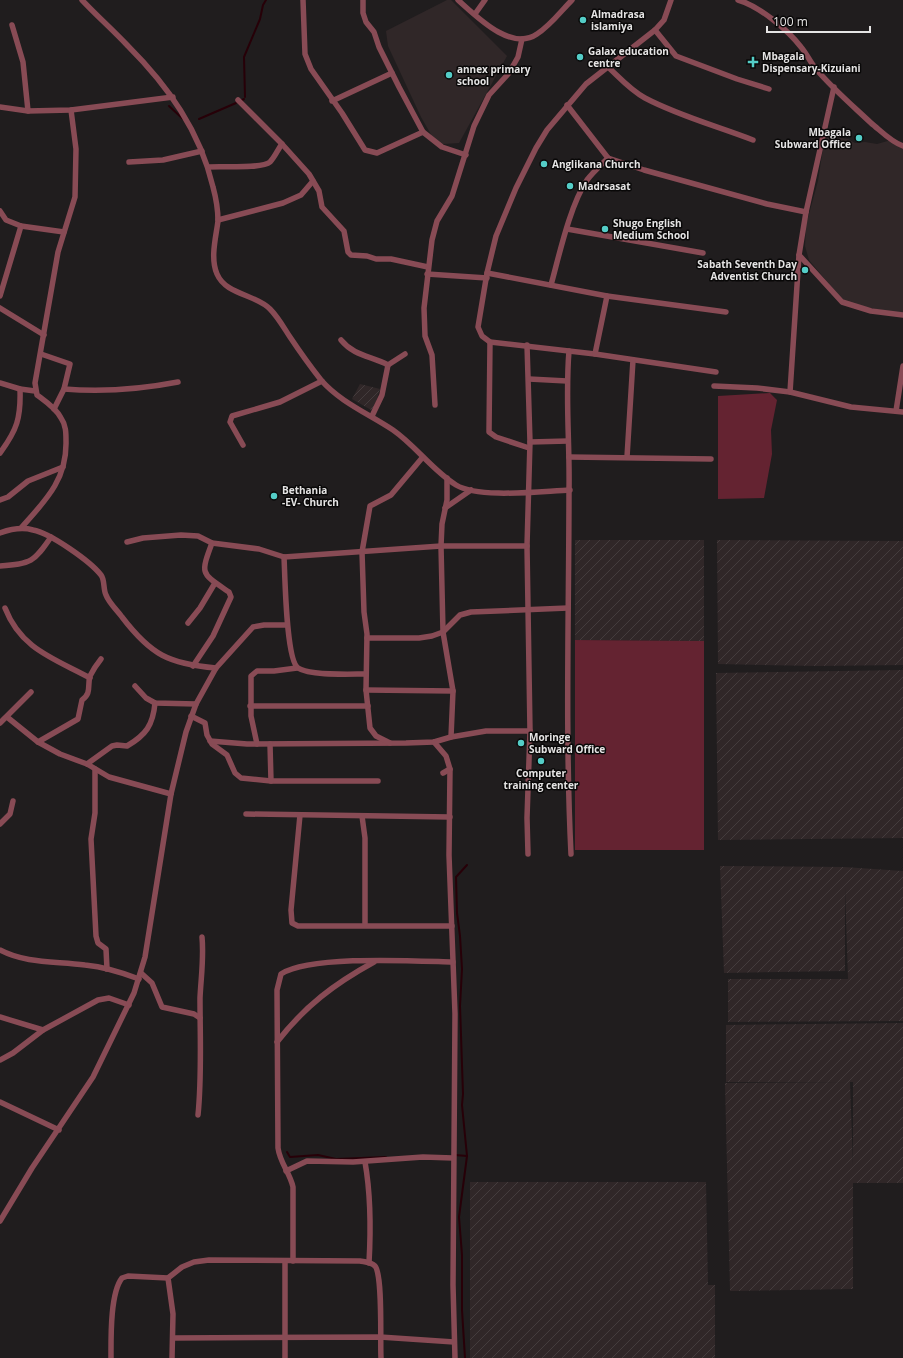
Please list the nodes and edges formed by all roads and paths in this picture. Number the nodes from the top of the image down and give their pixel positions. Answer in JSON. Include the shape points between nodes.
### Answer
{"nodes":[{"id":1,"x":82,"y":0,"type":"edge"},
{"id":2,"x":303,"y":0,"type":"edge"},
{"id":3,"x":363,"y":0,"type":"edge"},
{"id":4,"x":458,"y":0,"type":"edge"},
{"id":5,"x":485,"y":0,"type":"edge"},
{"id":6,"x":572,"y":0,"type":"edge"},
{"id":7,"x":671,"y":0,"type":"edge"},
{"id":8,"x":738,"y":0,"type":"edge"},
{"id":9,"x":475,"y":14,"type":"junction"},
{"id":10,"x":12,"y":25,"type":"dead end"},
{"id":11,"x":655,"y":30,"type":"junction"},
{"id":12,"x":522,"y":39,"type":"junction"},
{"id":13,"x":608,"y":66,"type":"junction"},
{"id":14,"x":392,"y":73,"type":"junction"},
{"id":15,"x":834,"y":87,"type":"junction"},
{"id":16,"x":769,"y":89,"type":"dead end"},
{"id":17,"x":173,"y":97,"type":"junction"},
{"id":18,"x":238,"y":100,"type":"dead end"},
{"id":19,"x":332,"y":101,"type":"junction"},
{"id":20,"x":566,"y":105,"type":"junction"},
{"id":21,"x":0,"y":107,"type":"edge"},
{"id":22,"x":71,"y":110,"type":"junction"},
{"id":23,"x":28,"y":111,"type":"junction"},
{"id":24,"x":423,"y":132,"type":"junction"},
{"id":25,"x":753,"y":140,"type":"dead end"},
{"id":26,"x":282,"y":144,"type":"junction"},
{"id":27,"x":903,"y":146,"type":"edge"},
{"id":28,"x":202,"y":151,"type":"junction"},
{"id":29,"x":466,"y":155,"type":"junction"},
{"id":30,"x":608,"y":158,"type":"junction"},
{"id":31,"x":129,"y":162,"type":"dead end"},
{"id":32,"x":208,"y":167,"type":"junction"},
{"id":33,"x":313,"y":181,"type":"junction"},
{"id":34,"x":0,"y":211,"type":"edge"},
{"id":35,"x":806,"y":212,"type":"junction"},
{"id":36,"x":218,"y":220,"type":"junction"},
{"id":37,"x":21,"y":226,"type":"junction"},
{"id":38,"x":567,"y":229,"type":"junction"},
{"id":39,"x":64,"y":232,"type":"junction"},
{"id":40,"x":703,"y":253,"type":"dead end"},
{"id":41,"x":799,"y":256,"type":"junction"},
{"id":42,"x":428,"y":267,"type":"junction"},
{"id":43,"x":426,"y":274,"type":"junction"},
{"id":44,"x":487,"y":275,"type":"junction"},
{"id":45,"x":551,"y":285,"type":"junction"},
{"id":46,"x":0,"y":296,"type":"edge"},
{"id":47,"x":607,"y":296,"type":"junction"},
{"id":48,"x":0,"y":308,"type":"edge"},
{"id":49,"x":726,"y":312,"type":"dead end"},
{"id":50,"x":903,"y":315,"type":"edge"},
{"id":51,"x":44,"y":335,"type":"junction"},
{"id":52,"x":341,"y":340,"type":"dead end"},
{"id":53,"x":490,"y":342,"type":"junction"},
{"id":54,"x":527,"y":346,"type":"junction"},
{"id":55,"x":569,"y":351,"type":"junction"},
{"id":56,"x":41,"y":354,"type":"junction"},
{"id":57,"x":405,"y":354,"type":"dead end"},
{"id":58,"x":595,"y":354,"type":"junction"},
{"id":59,"x":633,"y":360,"type":"junction"},
{"id":60,"x":388,"y":365,"type":"junction"},
{"id":61,"x":903,"y":366,"type":"edge"},
{"id":62,"x":716,"y":372,"type":"dead end"},
{"id":63,"x":529,"y":379,"type":"junction"},
{"id":64,"x":322,"y":381,"type":"junction"},
{"id":65,"x":567,"y":381,"type":"junction"},
{"id":66,"x":178,"y":382,"type":"dead end"},
{"id":67,"x":0,"y":383,"type":"edge"},
{"id":68,"x":714,"y":386,"type":"dead end"},
{"id":69,"x":20,"y":389,"type":"junction"},
{"id":70,"x":64,"y":389,"type":"junction"},
{"id":71,"x":35,"y":391,"type":"junction"},
{"id":72,"x":790,"y":392,"type":"junction"},
{"id":73,"x":435,"y":405,"type":"dead end"},
{"id":74,"x":54,"y":409,"type":"junction"},
{"id":75,"x":896,"y":412,"type":"junction"},
{"id":76,"x":903,"y":412,"type":"edge"},
{"id":77,"x":372,"y":416,"type":"junction"},
{"id":78,"x":568,"y":441,"type":"junction"},
{"id":79,"x":244,"y":445,"type":"dead end"},
{"id":80,"x":530,"y":445,"type":"junction"},
{"id":81,"x":0,"y":453,"type":"edge"},
{"id":82,"x":569,"y":457,"type":"junction"},
{"id":83,"x":627,"y":457,"type":"junction"},
{"id":84,"x":422,"y":458,"type":"junction"},
{"id":85,"x":711,"y":459,"type":"dead end"},
{"id":86,"x":63,"y":467,"type":"junction"},
{"id":87,"x":447,"y":478,"type":"junction"},
{"id":88,"x":472,"y":490,"type":"junction"},
{"id":89,"x":570,"y":490,"type":"junction"},
{"id":90,"x":528,"y":491,"type":"junction"},
{"id":91,"x":0,"y":500,"type":"edge"},
{"id":92,"x":445,"y":508,"type":"junction"},
{"id":93,"x":21,"y":528,"type":"junction"},
{"id":94,"x":0,"y":533,"type":"edge"},
{"id":95,"x":52,"y":537,"type":"junction"},
{"id":96,"x":127,"y":542,"type":"dead end"},
{"id":97,"x":212,"y":543,"type":"junction"},
{"id":98,"x":441,"y":546,"type":"junction"},
{"id":99,"x":527,"y":546,"type":"junction"},
{"id":100,"x":362,"y":552,"type":"junction"},
{"id":101,"x":284,"y":557,"type":"junction"},
{"id":102,"x":0,"y":566,"type":"edge"},
{"id":103,"x":215,"y":583,"type":"junction"},
{"id":104,"x":5,"y":608,"type":"dead end"},
{"id":105,"x":527,"y":608,"type":"junction"},
{"id":106,"x":568,"y":608,"type":"junction"},
{"id":107,"x":188,"y":623,"type":"dead end"},
{"id":108,"x":287,"y":625,"type":"junction"},
{"id":109,"x":443,"y":632,"type":"junction"},
{"id":110,"x":367,"y":638,"type":"junction"},
{"id":111,"x":101,"y":659,"type":"dead end"},
{"id":112,"x":193,"y":666,"type":"junction"},
{"id":113,"x":216,"y":668,"type":"junction"},
{"id":114,"x":297,"y":668,"type":"junction"},
{"id":115,"x":365,"y":674,"type":"junction"},
{"id":116,"x":90,"y":678,"type":"junction"},
{"id":117,"x":135,"y":686,"type":"dead end"},
{"id":118,"x":366,"y":690,"type":"junction"},
{"id":119,"x":453,"y":691,"type":"junction"},
{"id":120,"x":31,"y":692,"type":"dead end"},
{"id":121,"x":155,"y":703,"type":"junction"},
{"id":122,"x":196,"y":704,"type":"junction"},
{"id":123,"x":250,"y":706,"type":"junction"},
{"id":124,"x":368,"y":706,"type":"junction"},
{"id":125,"x":191,"y":716,"type":"junction"},
{"id":126,"x":7,"y":717,"type":"junction"},
{"id":127,"x":0,"y":723,"type":"edge"},
{"id":128,"x":530,"y":731,"type":"junction"},
{"id":129,"x":451,"y":737,"type":"junction"},
{"id":130,"x":210,"y":741,"type":"junction"},
{"id":131,"x":38,"y":742,"type":"junction"},
{"id":132,"x":434,"y":742,"type":"junction"},
{"id":133,"x":390,"y":743,"type":"junction"},
{"id":134,"x":257,"y":744,"type":"junction"},
{"id":135,"x":270,"y":744,"type":"junction"},
{"id":136,"x":87,"y":764,"type":"junction"},
{"id":137,"x":95,"y":769,"type":"junction"},
{"id":138,"x":450,"y":769,"type":"junction"},
{"id":139,"x":443,"y":773,"type":"dead end"},
{"id":140,"x":271,"y":781,"type":"junction"},
{"id":141,"x":378,"y":781,"type":"dead end"},
{"id":142,"x":171,"y":794,"type":"junction"},
{"id":143,"x":13,"y":801,"type":"dead end"},
{"id":144,"x":246,"y":814,"type":"dead end"},
{"id":145,"x":300,"y":815,"type":"junction"},
{"id":146,"x":362,"y":816,"type":"junction"},
{"id":147,"x":450,"y":817,"type":"junction"},
{"id":148,"x":0,"y":824,"type":"edge"},
{"id":149,"x":528,"y":854,"type":"dead end"},
{"id":150,"x":571,"y":854,"type":"dead end"},
{"id":151,"x":365,"y":925,"type":"junction"},
{"id":152,"x":452,"y":926,"type":"junction"},
{"id":153,"x":202,"y":937,"type":"dead end"},
{"id":154,"x":0,"y":950,"type":"edge"},
{"id":155,"x":374,"y":962,"type":"junction"},
{"id":156,"x":453,"y":962,"type":"junction"},
{"id":157,"x":107,"y":969,"type":"junction"},
{"id":158,"x":140,"y":976,"type":"junction"},
{"id":159,"x":129,"y":1005,"type":"junction"},
{"id":160,"x":0,"y":1017,"type":"edge"},
{"id":161,"x":200,"y":1018,"type":"junction"},
{"id":162,"x":43,"y":1030,"type":"junction"},
{"id":163,"x":277,"y":1042,"type":"junction"},
{"id":164,"x":0,"y":1060,"type":"edge"},
{"id":165,"x":0,"y":1102,"type":"edge"},
{"id":166,"x":198,"y":1115,"type":"dead end"},
{"id":167,"x":58,"y":1130,"type":"junction"},
{"id":168,"x":453,"y":1158,"type":"junction"},
{"id":169,"x":365,"y":1162,"type":"junction"},
{"id":170,"x":286,"y":1171,"type":"junction"},
{"id":171,"x":0,"y":1221,"type":"edge"},
{"id":172,"x":285,"y":1261,"type":"junction"},
{"id":173,"x":293,"y":1261,"type":"junction"},
{"id":174,"x":369,"y":1263,"type":"junction"},
{"id":175,"x":168,"y":1278,"type":"junction"},
{"id":176,"x":285,"y":1337,"type":"junction"},
{"id":177,"x":380,"y":1337,"type":"junction"},
{"id":178,"x":173,"y":1338,"type":"junction"},
{"id":179,"x":454,"y":1342,"type":"junction"},
{"id":180,"x":111,"y":1358,"type":"edge"},
{"id":181,"x":172,"y":1358,"type":"edge"},
{"id":182,"x":285,"y":1358,"type":"edge"},
{"id":183,"x":381,"y":1358,"type":"edge"},
{"id":184,"x":455,"y":1358,"type":"edge"}],
"edges":[{"from":1,"to":17,"type":"street","via":[[128,46]]},
{"from":2,"to":19,"type":"street","via":[[305,54],[311,69]]},
{"from":3,"to":14,"type":"street","via":[[366,22],[374,32]]},
{"from":4,"to":9,"type":"street"},
{"from":5,"to":9,"type":"street"},
{"from":6,"to":12,"type":"street","via":[[537,34]]},
{"from":7,"to":11,"type":"street","via":[[664,20]]},
{"from":8,"to":15,"type":"street","via":[[747,3],[783,28]]},
{"from":9,"to":12,"type":"street","via":[[502,34]]},
{"from":10,"to":23,"type":"street","via":[[23,62]]},
{"from":11,"to":13,"type":"street"},
{"from":11,"to":16,"type":"street","via":[[676,56]]},
{"from":12,"to":29,"type":"street","via":[[518,57],[509,73],[489,95],[474,126]]},
{"from":13,"to":20,"type":"street"},
{"from":13,"to":25,"type":"street","via":[[644,97],[697,121]]},
{"from":14,"to":19,"type":"street"},
{"from":14,"to":24,"type":"street"},
{"from":15,"to":27,"type":"street","via":[[883,133]]},
{"from":15,"to":35,"type":"street"},
{"from":17,"to":22,"type":"street"},
{"from":17,"to":28,"type":"street"},
{"from":18,"to":26,"type":"street"},
{"from":19,"to":24,"type":"street","via":[[365,150],[370,152],[377,153]]},
{"from":20,"to":30,"type":"street"},
{"from":20,"to":44,"type":"street","via":[[547,130],[516,188],[496,236]]},
{"from":21,"to":23,"type":"street"},
{"from":22,"to":23,"type":"street"},
{"from":22,"to":39,"type":"street","via":[[76,149],[75,197]]},
{"from":24,"to":29,"type":"street","via":[[442,147]]},
{"from":26,"to":32,"type":"street","via":[[270,162],[263,166]]},
{"from":26,"to":33,"type":"street"},
{"from":28,"to":31,"type":"street","via":[[163,160]]},
{"from":28,"to":32,"type":"street"},
{"from":29,"to":42,"type":"street","via":[[452,196],[437,221]]},
{"from":30,"to":35,"type":"street","via":[[767,204]]},
{"from":30,"to":38,"type":"street","via":[[586,181]]},
{"from":32,"to":36,"type":"street"},
{"from":33,"to":36,"type":"street","via":[[295,198]]},
{"from":33,"to":42,"type":"street","via":[[319,191],[322,207],[344,231],[348,252],[351,255],[391,259]]},
{"from":34,"to":37,"type":"street","via":[[6,220]]},
{"from":35,"to":41,"type":"street"},
{"from":36,"to":64,"type":"street","via":[[215,234],[217,275],[237,292],[269,308]]},
{"from":37,"to":39,"type":"street"},
{"from":37,"to":46,"type":"street"},
{"from":38,"to":40,"type":"street"},
{"from":38,"to":45,"type":"street"},
{"from":39,"to":51,"type":"street"},
{"from":41,"to":50,"type":"street","via":[[842,302],[871,311]]},
{"from":41,"to":72,"type":"street"},
{"from":42,"to":43,"type":"street"},
{"from":43,"to":44,"type":"street"},
{"from":43,"to":73,"type":"street","via":[[424,329],[432,355]]},
{"from":44,"to":45,"type":"street"},
{"from":44,"to":53,"type":"street","via":[[478,327],[482,336]]},
{"from":45,"to":47,"type":"street"},
{"from":47,"to":49,"type":"street"},
{"from":47,"to":58,"type":"street"},
{"from":48,"to":51,"type":"street"},
{"from":51,"to":56,"type":"street"},
{"from":52,"to":60,"type":"street","via":[[358,354]]},
{"from":53,"to":54,"type":"street"},
{"from":53,"to":80,"type":"street","via":[[489,432],[496,437]]},
{"from":54,"to":55,"type":"street"},
{"from":54,"to":63,"type":"street"},
{"from":55,"to":58,"type":"street"},
{"from":55,"to":65,"type":"street"},
{"from":56,"to":70,"type":"street","via":[[70,364]]},
{"from":56,"to":71,"type":"street"},
{"from":57,"to":60,"type":"street"},
{"from":58,"to":59,"type":"street"},
{"from":59,"to":62,"type":"street"},
{"from":59,"to":83,"type":"street"},
{"from":60,"to":77,"type":"street","via":[[382,395]]},
{"from":61,"to":75,"type":"street"},
{"from":63,"to":65,"type":"street"},
{"from":63,"to":80,"type":"street"},
{"from":64,"to":77,"type":"street","via":[[341,398]]},
{"from":64,"to":79,"type":"street","via":[[280,402],[232,416],[230,422]]},
{"from":65,"to":78,"type":"street"},
{"from":66,"to":70,"type":"street","via":[[88,391]]},
{"from":67,"to":69,"type":"street"},
{"from":68,"to":72,"type":"street"},
{"from":69,"to":71,"type":"street"},
{"from":69,"to":81,"type":"street","via":[[17,428]]},
{"from":70,"to":74,"type":"street"},
{"from":71,"to":74,"type":"street"},
{"from":72,"to":75,"type":"street","via":[[851,407]]},
{"from":74,"to":86,"type":"street","via":[[66,428]]},
{"from":75,"to":76,"type":"street"},
{"from":77,"to":84,"type":"street","via":[[396,432]]},
{"from":78,"to":80,"type":"street"},
{"from":78,"to":82,"type":"street"},
{"from":80,"to":90,"type":"street"},
{"from":82,"to":83,"type":"street"},
{"from":82,"to":89,"type":"street"},
{"from":83,"to":85,"type":"street"},
{"from":84,"to":87,"type":"street"},
{"from":84,"to":100,"type":"street","via":[[391,495],[370,506]]},
{"from":86,"to":91,"type":"street","via":[[28,481],[8,497]]},
{"from":86,"to":93,"type":"street","via":[[58,482],[50,494]]},
{"from":87,"to":88,"type":"street","via":[[458,486]]},
{"from":87,"to":92,"type":"street"},
{"from":88,"to":90,"type":"street","via":[[508,493]]},
{"from":88,"to":92,"type":"street"},
{"from":89,"to":90,"type":"street"},
{"from":89,"to":106,"type":"street"},
{"from":90,"to":99,"type":"street"},
{"from":92,"to":98,"type":"street"},
{"from":93,"to":94,"type":"street"},
{"from":93,"to":95,"type":"street"},
{"from":95,"to":102,"type":"street","via":[[37,557],[26,563]]},
{"from":95,"to":112,"type":"street","via":[[76,553],[101,575],[106,595],[145,643],[171,660]]},
{"from":96,"to":97,"type":"street","via":[[181,535],[198,536]]},
{"from":97,"to":101,"type":"street","via":[[259,549]]},
{"from":97,"to":103,"type":"street","via":[[203,567],[204,572]]},
{"from":98,"to":99,"type":"street"},
{"from":98,"to":100,"type":"street"},
{"from":98,"to":109,"type":"street"},
{"from":99,"to":105,"type":"street"},
{"from":100,"to":101,"type":"street"},
{"from":100,"to":110,"type":"street"},
{"from":101,"to":108,"type":"street"},
{"from":103,"to":107,"type":"street"},
{"from":103,"to":112,"type":"street","via":[[229,592],[230,597],[213,636]]},
{"from":104,"to":116,"type":"street","via":[[10,621],[26,642]]},
{"from":105,"to":106,"type":"street"},
{"from":105,"to":109,"type":"street","via":[[460,615]]},
{"from":105,"to":128,"type":"street"},
{"from":106,"to":150,"type":"street","via":[[568,785]]},
{"from":108,"to":113,"type":"street","via":[[264,625],[253,628]]},
{"from":108,"to":114,"type":"street","via":[[293,660]]},
{"from":109,"to":110,"type":"street","via":[[419,638]]},
{"from":109,"to":119,"type":"street"},
{"from":110,"to":115,"type":"street"},
{"from":111,"to":116,"type":"street"},
{"from":112,"to":113,"type":"street"},
{"from":113,"to":122,"type":"street"},
{"from":114,"to":115,"type":"street","via":[[306,671]]},
{"from":114,"to":123,"type":"street","via":[[257,671],[251,676]]},
{"from":115,"to":118,"type":"street"},
{"from":116,"to":131,"type":"street","via":[[90,689],[82,700],[78,718]]},
{"from":117,"to":121,"type":"street","via":[[146,698]]},
{"from":118,"to":119,"type":"street"},
{"from":118,"to":124,"type":"street"},
{"from":119,"to":129,"type":"street"},
{"from":120,"to":126,"type":"street"},
{"from":121,"to":122,"type":"street"},
{"from":121,"to":136,"type":"street","via":[[154,716],[149,728],[136,741],[128,746],[112,746]]},
{"from":122,"to":125,"type":"street"},
{"from":123,"to":124,"type":"street"},
{"from":123,"to":134,"type":"street"},
{"from":124,"to":133,"type":"street","via":[[370,728],[376,736]]},
{"from":125,"to":130,"type":"street","via":[[205,723]]},
{"from":125,"to":142,"type":"street"},
{"from":126,"to":127,"type":"street"},
{"from":126,"to":131,"type":"street"},
{"from":128,"to":129,"type":"street","via":[[486,731]]},
{"from":128,"to":149,"type":"street"},
{"from":129,"to":132,"type":"street"},
{"from":130,"to":134,"type":"street"},
{"from":130,"to":140,"type":"street","via":[[216,749],[227,755],[240,778]]},
{"from":131,"to":136,"type":"street"},
{"from":132,"to":133,"type":"street"},
{"from":132,"to":138,"type":"street","via":[[446,756]]},
{"from":133,"to":135,"type":"street"},
{"from":134,"to":135,"type":"street"},
{"from":135,"to":140,"type":"street"},
{"from":136,"to":137,"type":"street"},
{"from":137,"to":142,"type":"street","via":[[109,777]]},
{"from":137,"to":157,"type":"street","via":[[95,813],[91,839],[95,928],[98,943],[106,949]]},
{"from":138,"to":139,"type":"street"},
{"from":138,"to":147,"type":"street"},
{"from":140,"to":141,"type":"street"},
{"from":142,"to":158,"type":"street"},
{"from":143,"to":148,"type":"street","via":[[10,814]]},
{"from":144,"to":145,"type":"street"},
{"from":145,"to":146,"type":"street"},
{"from":145,"to":151,"type":"street","via":[[292,923],[298,926]]},
{"from":146,"to":147,"type":"street"},
{"from":146,"to":151,"type":"street"},
{"from":147,"to":152,"type":"street"},
{"from":151,"to":152,"type":"street"},
{"from":152,"to":156,"type":"street"},
{"from":153,"to":161,"type":"street","via":[[204,953]]},
{"from":154,"to":157,"type":"street","via":[[27,959]]},
{"from":155,"to":156,"type":"street"},
{"from":155,"to":163,"type":"street","via":[[317,998]]},
{"from":155,"to":163,"type":"street","via":[[322,964],[292,969],[281,974],[277,990]]},
{"from":156,"to":168,"type":"street"},
{"from":157,"to":158,"type":"street"},
{"from":158,"to":159,"type":"street"},
{"from":158,"to":161,"type":"street","via":[[152,983],[162,1007],[194,1014]]},
{"from":159,"to":162,"type":"street","via":[[104,999]]},
{"from":159,"to":167,"type":"street","via":[[97,1070]]},
{"from":160,"to":162,"type":"street"},
{"from":161,"to":166,"type":"street"},
{"from":162,"to":164,"type":"street"},
{"from":163,"to":170,"type":"street","via":[[278,1148]]},
{"from":165,"to":167,"type":"street"},
{"from":167,"to":171,"type":"street"},
{"from":168,"to":169,"type":"street","via":[[422,1157]]},
{"from":168,"to":179,"type":"street"},
{"from":169,"to":170,"type":"street","via":[[306,1161]]},
{"from":169,"to":174,"type":"street","via":[[371,1212]]},
{"from":170,"to":173,"type":"street","via":[[291,1177],[293,1187]]},
{"from":172,"to":173,"type":"street"},
{"from":172,"to":175,"type":"street","via":[[194,1262],[182,1267]]},
{"from":172,"to":176,"type":"street"},
{"from":173,"to":174,"type":"street"},
{"from":174,"to":177,"type":"street","via":[[375,1266],[380,1279]]},
{"from":175,"to":178,"type":"street"},
{"from":175,"to":180,"type":"street","via":[[128,1276],[119,1282],[110,1330]]},
{"from":176,"to":177,"type":"street"},
{"from":176,"to":178,"type":"street"},
{"from":176,"to":182,"type":"street"},
{"from":177,"to":179,"type":"street"},
{"from":177,"to":183,"type":"street"},
{"from":178,"to":181,"type":"street"},
{"from":179,"to":184,"type":"street"}]}
